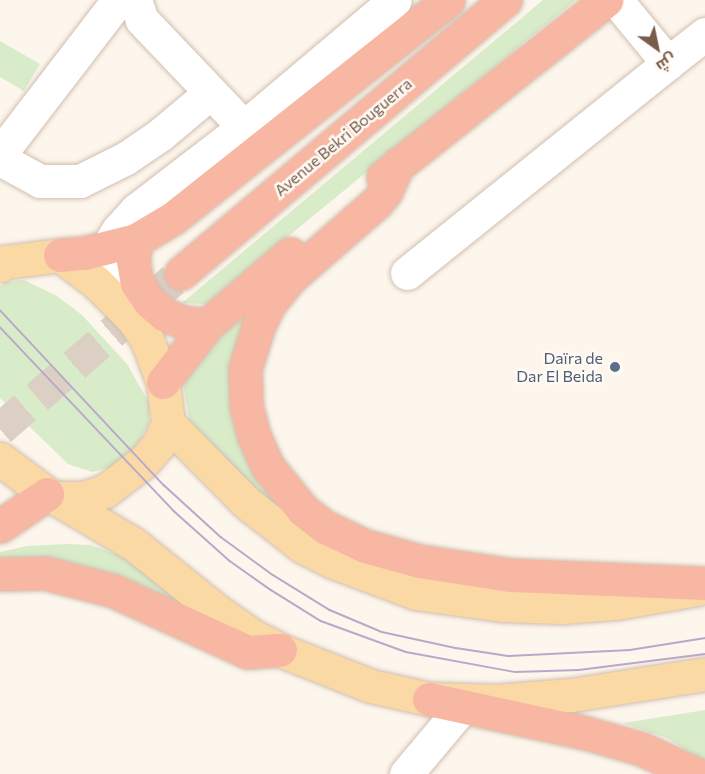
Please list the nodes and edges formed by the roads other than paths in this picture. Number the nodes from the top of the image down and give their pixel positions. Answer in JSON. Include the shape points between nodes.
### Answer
{"nodes":[{"id":1,"x":118,"y":0,"type":"edge"},
{"id":2,"x":135,"y":0,"type":"edge"},
{"id":3,"x":395,"y":0,"type":"edge"},
{"id":4,"x":448,"y":0,"type":"edge"},
{"id":5,"x":483,"y":0,"type":"edge"},
{"id":6,"x":505,"y":0,"type":"edge"},
{"id":7,"x":606,"y":0,"type":"edge"},
{"id":8,"x":616,"y":0,"type":"edge"},
{"id":9,"x":705,"y":34,"type":"edge"},
{"id":10,"x":668,"y":63,"type":"junction"},
{"id":11,"x":210,"y":93,"type":"junction"},
{"id":12,"x":244,"y":128,"type":"junction"},
{"id":13,"x":0,"y":154,"type":"edge"},
{"id":14,"x":0,"y":159,"type":"edge"},
{"id":15,"x":398,"y":164,"type":"junction"},
{"id":16,"x":0,"y":238,"type":"edge"},
{"id":17,"x":122,"y":244,"type":"junction"},
{"id":18,"x":49,"y":256,"type":"junction"},
{"id":19,"x":0,"y":265,"type":"edge"},
{"id":20,"x":407,"y":273,"type":"dead end"},
{"id":21,"x":112,"y":296,"type":"junction"},
{"id":22,"x":208,"y":324,"type":"junction"},
{"id":23,"x":163,"y":382,"type":"junction"},
{"id":24,"x":168,"y":423,"type":"junction"},
{"id":25,"x":0,"y":459,"type":"edge"},
{"id":26,"x":52,"y":496,"type":"junction"},
{"id":27,"x":0,"y":526,"type":"edge"},
{"id":28,"x":0,"y":574,"type":"edge"},
{"id":29,"x":705,"y":585,"type":"edge"},
{"id":30,"x":280,"y":650,"type":"junction"},
{"id":31,"x":705,"y":674,"type":"edge"},
{"id":32,"x":429,"y":699,"type":"junction"},
{"id":33,"x":464,"y":705,"type":"junction"},
{"id":34,"x":411,"y":772,"type":"edge"},
{"id":35,"x":696,"y":774,"type":"edge"}],
"edges":[{"from":1,"to":13,"type":"street"},
{"from":2,"to":11,"type":"street","via":[[142,20]]},
{"from":3,"to":12,"type":"street"},
{"from":4,"to":17,"type":"highway","via":[[204,195]]},
{"from":5,"to":6,"type":"highway","name":"Avenue Bekri Bouguerra","via":[[176,266]]},
{"from":7,"to":15,"type":"highway"},
{"from":8,"to":10,"type":"street"},
{"from":9,"to":10,"type":"street"},
{"from":10,"to":20,"type":"street"},
{"from":11,"to":12,"type":"street"},
{"from":11,"to":14,"type":"street","via":[[126,158],[80,181],[40,181]]},
{"from":12,"to":17,"type":"street","via":[[136,210],[118,230]]},
{"from":15,"to":22,"type":"highway"},
{"from":15,"to":29,"type":"highway","via":[[377,202],[290,278],[269,304],[258,327],[245,369],[246,406],[268,467],[303,510],[325,527],[365,546],[419,561],[512,575]]},
{"from":16,"to":18,"type":"main road"},
{"from":17,"to":18,"type":"highway"},
{"from":17,"to":21,"type":"street"},
{"from":17,"to":22,"type":"highway","via":[[133,261],[137,283],[149,301],[165,315],[186,323]]},
{"from":18,"to":19,"type":"main road"},
{"from":18,"to":21,"type":"main road","via":[[87,273]]},
{"from":21,"to":23,"type":"main road","via":[[147,340]]},
{"from":22,"to":23,"type":"highway"},
{"from":23,"to":24,"type":"main road"},
{"from":24,"to":26,"type":"main road","via":[[158,445],[143,462],[105,491],[84,498]]},
{"from":24,"to":29,"type":"main road","via":[[247,503],[302,546],[416,593],[502,605],[562,607],[615,603]]},
{"from":25,"to":26,"type":"main road"},
{"from":26,"to":27,"type":"highway"},
{"from":26,"to":30,"type":"main road","via":[[135,545],[217,611]]},
{"from":28,"to":30,"type":"highway","via":[[45,573],[114,591],[248,652]]},
{"from":30,"to":32,"type":"main road","via":[[371,686]]},
{"from":31,"to":32,"type":"main road","via":[[571,695],[497,701]]},
{"from":32,"to":33,"type":"highway"},
{"from":33,"to":34,"type":"street"},
{"from":33,"to":35,"type":"highway","via":[[631,746]]}]}
